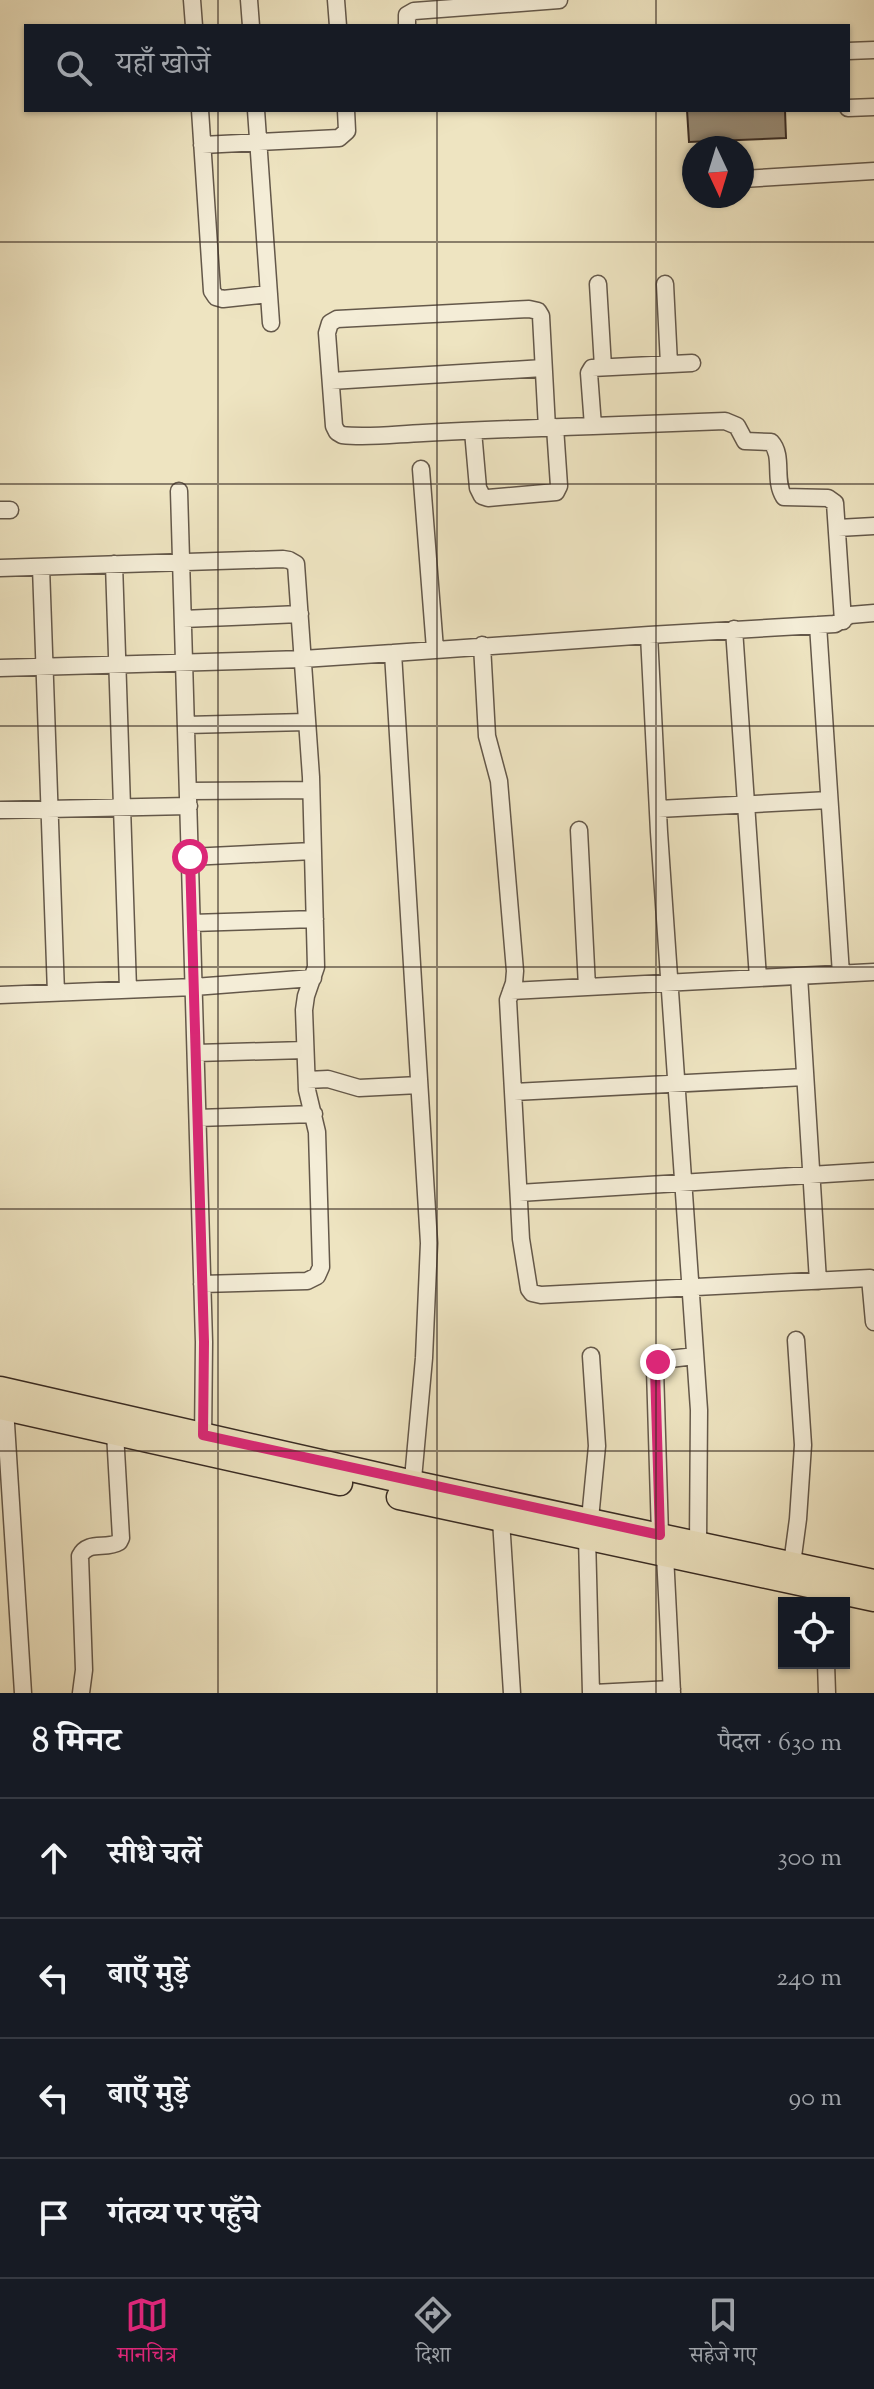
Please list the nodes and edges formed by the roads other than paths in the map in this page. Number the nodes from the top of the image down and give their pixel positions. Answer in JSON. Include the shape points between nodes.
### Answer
{"nodes":[{"id":1,"x":192,"y":0,"type":"edge"},
{"id":2,"x":249,"y":0,"type":"edge"},
{"id":3,"x":336,"y":0,"type":"edge"},
{"id":4,"x":559,"y":0,"type":"edge"},
{"id":5,"x":408,"y":13,"type":"edge"},
{"id":6,"x":194,"y":24,"type":"edge"},
{"id":7,"x":251,"y":24,"type":"edge"},
{"id":8,"x":338,"y":24,"type":"edge"},
{"id":9,"x":874,"y":50,"type":"edge"},
{"id":10,"x":850,"y":51,"type":"edge"},
{"id":11,"x":874,"y":107,"type":"edge"},
{"id":12,"x":850,"y":108,"type":"edge"},
{"id":13,"x":200,"y":112,"type":"edge"},
{"id":14,"x":256,"y":112,"type":"edge"},
{"id":15,"x":346,"y":112,"type":"edge"},
{"id":16,"x":259,"y":143,"type":"junction"},
{"id":17,"x":202,"y":145,"type":"junction"},
{"id":18,"x":874,"y":171,"type":"edge"},
{"id":19,"x":754,"y":178,"type":"edge"},
{"id":20,"x":598,"y":284,"type":"dead end"},
{"id":21,"x":665,"y":284,"type":"dead end"},
{"id":22,"x":269,"y":294,"type":"junction"},
{"id":23,"x":271,"y":323,"type":"dead end"},
{"id":24,"x":692,"y":363,"type":"dead end"},
{"id":25,"x":669,"y":364,"type":"junction"},
{"id":26,"x":603,"y":367,"type":"junction"},
{"id":27,"x":543,"y":368,"type":"junction"},
{"id":28,"x":331,"y":381,"type":"junction"},
{"id":29,"x":593,"y":426,"type":"junction"},
{"id":30,"x":551,"y":428,"type":"junction"},
{"id":31,"x":473,"y":431,"type":"junction"},
{"id":32,"x":421,"y":469,"type":"dead end"},
{"id":33,"x":179,"y":491,"type":"dead end"},
{"id":34,"x":874,"y":526,"type":"edge"},
{"id":35,"x":838,"y":528,"type":"junction"},
{"id":36,"x":181,"y":562,"type":"junction"},
{"id":37,"x":114,"y":564,"type":"junction"},
{"id":38,"x":41,"y":567,"type":"junction"},
{"id":39,"x":0,"y":568,"type":"edge"},
{"id":40,"x":874,"y":613,"type":"edge"},
{"id":41,"x":300,"y":614,"type":"junction"},
{"id":42,"x":183,"y":619,"type":"junction"},
{"id":43,"x":843,"y":621,"type":"junction"},
{"id":44,"x":818,"y":625,"type":"junction"},
{"id":45,"x":734,"y":629,"type":"junction"},
{"id":46,"x":649,"y":635,"type":"junction"},
{"id":47,"x":482,"y":645,"type":"junction"},
{"id":48,"x":435,"y":649,"type":"junction"},
{"id":49,"x":393,"y":653,"type":"junction"},
{"id":50,"x":303,"y":659,"type":"junction"},
{"id":51,"x":184,"y":662,"type":"junction"},
{"id":52,"x":117,"y":664,"type":"junction"},
{"id":53,"x":45,"y":667,"type":"junction"},
{"id":54,"x":0,"y":668,"type":"edge"},
{"id":55,"x":307,"y":722,"type":"junction"},
{"id":56,"x":186,"y":725,"type":"junction"},
{"id":57,"x":311,"y":790,"type":"junction"},
{"id":58,"x":188,"y":799,"type":"junction"},
{"id":59,"x":829,"y":800,"type":"junction"},
{"id":60,"x":746,"y":804,"type":"junction"},
{"id":61,"x":122,"y":808,"type":"junction"},
{"id":62,"x":50,"y":809,"type":"junction"},
{"id":63,"x":658,"y":809,"type":"junction"},
{"id":64,"x":0,"y":810,"type":"edge"},
{"id":65,"x":579,"y":830,"type":"dead end"},
{"id":66,"x":313,"y":851,"type":"junction"},
{"id":67,"x":190,"y":857,"type":"junction"},
{"id":68,"x":315,"y":919,"type":"junction"},
{"id":69,"x":192,"y":923,"type":"junction"},
{"id":70,"x":874,"y":972,"type":"edge"},
{"id":71,"x":841,"y":974,"type":"junction"},
{"id":72,"x":799,"y":976,"type":"junction"},
{"id":73,"x":313,"y":978,"type":"junction"},
{"id":74,"x":758,"y":978,"type":"junction"},
{"id":75,"x":670,"y":983,"type":"junction"},
{"id":76,"x":194,"y":987,"type":"junction"},
{"id":77,"x":587,"y":987,"type":"junction"},
{"id":78,"x":128,"y":989,"type":"junction"},
{"id":79,"x":511,"y":991,"type":"junction"},
{"id":80,"x":56,"y":993,"type":"junction"},
{"id":81,"x":0,"y":995,"type":"edge"},
{"id":82,"x":305,"y":1050,"type":"junction"},
{"id":83,"x":196,"y":1053,"type":"junction"},
{"id":84,"x":805,"y":1077,"type":"junction"},
{"id":85,"x":307,"y":1080,"type":"junction"},
{"id":86,"x":419,"y":1085,"type":"junction"},
{"id":87,"x":676,"y":1085,"type":"junction"},
{"id":88,"x":514,"y":1092,"type":"junction"},
{"id":89,"x":314,"y":1114,"type":"junction"},
{"id":90,"x":198,"y":1118,"type":"junction"},
{"id":91,"x":874,"y":1171,"type":"edge"},
{"id":92,"x":812,"y":1174,"type":"junction"},
{"id":93,"x":683,"y":1183,"type":"junction"},
{"id":94,"x":519,"y":1193,"type":"junction"},
{"id":95,"x":818,"y":1281,"type":"junction"},
{"id":96,"x":202,"y":1284,"type":"junction"},
{"id":97,"x":691,"y":1288,"type":"junction"},
{"id":98,"x":874,"y":1322,"type":"edge"},
{"id":99,"x":796,"y":1340,"type":"dead end"},
{"id":100,"x":591,"y":1356,"type":"dead end"},
{"id":101,"x":695,"y":1356,"type":"junction"},
{"id":102,"x":2,"y":1401,"type":"edge"},
{"id":103,"x":115,"y":1433,"type":"junction"},
{"id":104,"x":202,"y":1444,"type":"junction"},
{"id":105,"x":412,"y":1491,"type":"junction"},
{"id":106,"x":501,"y":1520,"type":"junction"},
{"id":107,"x":588,"y":1528,"type":"junction"},
{"id":108,"x":698,"y":1544,"type":"junction"},
{"id":109,"x":663,"y":1545,"type":"junction"},
{"id":110,"x":792,"y":1564,"type":"junction"},
{"id":111,"x":874,"y":1582,"type":"edge"},
{"id":112,"x":824,"y":1596,"type":"edge"},
{"id":113,"x":874,"y":1599,"type":"edge"},
{"id":114,"x":826,"y":1669,"type":"edge"},
{"id":115,"x":672,"y":1691,"type":"edge"},
{"id":116,"x":23,"y":1693,"type":"edge"},
{"id":117,"x":81,"y":1693,"type":"edge"},
{"id":118,"x":512,"y":1693,"type":"edge"},
{"id":119,"x":592,"y":1693,"type":"edge"},
{"id":120,"x":827,"y":1693,"type":"edge"}],
"edges":[{"from":1,"to":6,"type":"street"},
{"from":2,"to":7,"type":"street"},
{"from":3,"to":8,"type":"street"},
{"from":4,"to":5,"type":"street"},
{"from":9,"to":10,"type":"street"},
{"from":11,"to":12,"type":"street"},
{"from":13,"to":17,"type":"street"},
{"from":14,"to":16,"type":"street"},
{"from":15,"to":16,"type":"street","via":[[347,131],[339,138]]},
{"from":16,"to":17,"type":"street"},
{"from":16,"to":22,"type":"street"},
{"from":17,"to":22,"type":"street","via":[[212,291],[223,299]]},
{"from":18,"to":19,"type":"street"},
{"from":20,"to":26,"type":"street"},
{"from":21,"to":25,"type":"street"},
{"from":22,"to":23,"type":"street"},
{"from":24,"to":25,"type":"street"},
{"from":25,"to":26,"type":"street"},
{"from":26,"to":29,"type":"street","via":[[589,373]]},
{"from":27,"to":28,"type":"street"},
{"from":27,"to":28,"type":"street","via":[[541,316],[535,310],[337,319],[327,333]]},
{"from":27,"to":30,"type":"street"},
{"from":28,"to":31,"type":"street","via":[[334,426],[342,435]]},
{"from":29,"to":30,"type":"street"},
{"from":29,"to":35,"type":"street","via":[[730,422],[745,441],[774,444],[784,497],[833,500]]},
{"from":30,"to":31,"type":"street"},
{"from":30,"to":31,"type":"street","via":[[556,492],[488,498],[478,488]]},
{"from":32,"to":48,"type":"street"},
{"from":33,"to":36,"type":"street"},
{"from":34,"to":35,"type":"street"},
{"from":35,"to":43,"type":"street"},
{"from":36,"to":37,"type":"street"},
{"from":36,"to":41,"type":"street","via":[[294,561]]},
{"from":36,"to":42,"type":"street"},
{"from":37,"to":38,"type":"street"},
{"from":37,"to":52,"type":"street"},
{"from":38,"to":39,"type":"street"},
{"from":38,"to":53,"type":"street"},
{"from":40,"to":43,"type":"street","via":[[850,615]]},
{"from":41,"to":42,"type":"street"},
{"from":41,"to":50,"type":"street"},
{"from":42,"to":51,"type":"street"},
{"from":43,"to":44,"type":"street"},
{"from":44,"to":45,"type":"street"},
{"from":44,"to":59,"type":"street"},
{"from":45,"to":46,"type":"street"},
{"from":45,"to":60,"type":"street"},
{"from":46,"to":47,"type":"street"},
{"from":46,"to":63,"type":"street"},
{"from":47,"to":48,"type":"street"},
{"from":47,"to":79,"type":"street","via":[[487,736],[499,781],[515,971]]},
{"from":48,"to":49,"type":"street"},
{"from":49,"to":50,"type":"street"},
{"from":49,"to":86,"type":"street"},
{"from":50,"to":51,"type":"street"},
{"from":50,"to":55,"type":"street"},
{"from":51,"to":52,"type":"street"},
{"from":51,"to":56,"type":"street"},
{"from":52,"to":53,"type":"street"},
{"from":52,"to":61,"type":"street"},
{"from":53,"to":54,"type":"street"},
{"from":53,"to":62,"type":"street"},
{"from":55,"to":56,"type":"street"},
{"from":55,"to":57,"type":"street"},
{"from":56,"to":58,"type":"street"},
{"from":57,"to":58,"type":"street"},
{"from":57,"to":66,"type":"street"},
{"from":58,"to":61,"type":"street"},
{"from":58,"to":67,"type":"street"},
{"from":59,"to":60,"type":"street"},
{"from":59,"to":71,"type":"street"},
{"from":60,"to":63,"type":"street"},
{"from":60,"to":74,"type":"street"},
{"from":61,"to":62,"type":"street"},
{"from":61,"to":78,"type":"street"},
{"from":62,"to":64,"type":"street"},
{"from":62,"to":80,"type":"street"},
{"from":63,"to":75,"type":"street"},
{"from":65,"to":77,"type":"street"},
{"from":66,"to":67,"type":"street"},
{"from":66,"to":68,"type":"street"},
{"from":67,"to":69,"type":"street"},
{"from":68,"to":69,"type":"street"},
{"from":68,"to":73,"type":"street"},
{"from":69,"to":76,"type":"street"},
{"from":70,"to":71,"type":"street"},
{"from":71,"to":72,"type":"street"},
{"from":72,"to":74,"type":"street"},
{"from":72,"to":84,"type":"street"},
{"from":73,"to":76,"type":"street"},
{"from":73,"to":82,"type":"street","via":[[305,1003]]},
{"from":74,"to":75,"type":"street"},
{"from":75,"to":77,"type":"street"},
{"from":75,"to":87,"type":"street"},
{"from":76,"to":78,"type":"street"},
{"from":76,"to":83,"type":"street"},
{"from":77,"to":79,"type":"street"},
{"from":78,"to":80,"type":"street"},
{"from":79,"to":88,"type":"street"},
{"from":80,"to":81,"type":"street"},
{"from":82,"to":83,"type":"street"},
{"from":82,"to":85,"type":"street"},
{"from":83,"to":90,"type":"street"},
{"from":84,"to":87,"type":"street"},
{"from":84,"to":92,"type":"street"},
{"from":85,"to":86,"type":"street","via":[[328,1079],[359,1088]]},
{"from":85,"to":89,"type":"street"},
{"from":86,"to":105,"type":"street","via":[[430,1265]]},
{"from":87,"to":88,"type":"street"},
{"from":87,"to":93,"type":"street"},
{"from":88,"to":94,"type":"street"},
{"from":89,"to":90,"type":"street"},
{"from":89,"to":96,"type":"street","via":[[320,1273],[307,1281]]},
{"from":90,"to":96,"type":"street"},
{"from":91,"to":92,"type":"street"},
{"from":92,"to":93,"type":"street"},
{"from":92,"to":95,"type":"street"},
{"from":93,"to":94,"type":"street"},
{"from":93,"to":97,"type":"street"},
{"from":94,"to":97,"type":"street","via":[[532,1293]]},
{"from":95,"to":97,"type":"street"},
{"from":95,"to":98,"type":"street","via":[[870,1278]]},
{"from":96,"to":104,"type":"street"},
{"from":97,"to":101,"type":"street"},
{"from":99,"to":110,"type":"street","via":[[803,1457]]},
{"from":100,"to":107,"type":"street","via":[[597,1446]]},
{"from":101,"to":108,"type":"street"},
{"from":101,"to":109,"type":"street","via":[[661,1360],[655,1369]]},
{"from":102,"to":103,"type":"main road"},
{"from":102,"to":104,"type":"main road"},
{"from":102,"to":116,"type":"street"},
{"from":103,"to":104,"type":"main road"},
{"from":103,"to":117,"type":"street","via":[[121,1538],[113,1546],[89,1546],[80,1556]]},
{"from":104,"to":105,"type":"main road"},
{"from":105,"to":106,"type":"main road"},
{"from":105,"to":107,"type":"main road"},
{"from":106,"to":107,"type":"main road"},
{"from":106,"to":118,"type":"street"},
{"from":107,"to":109,"type":"main road"},
{"from":107,"to":119,"type":"street"},
{"from":108,"to":109,"type":"main road"},
{"from":108,"to":110,"type":"main road"},
{"from":109,"to":112,"type":"main road"},
{"from":109,"to":115,"type":"street"},
{"from":110,"to":111,"type":"main road"},
{"from":112,"to":113,"type":"main road"},
{"from":114,"to":120,"type":"street"},
{"from":115,"to":119,"type":"street"}]}
